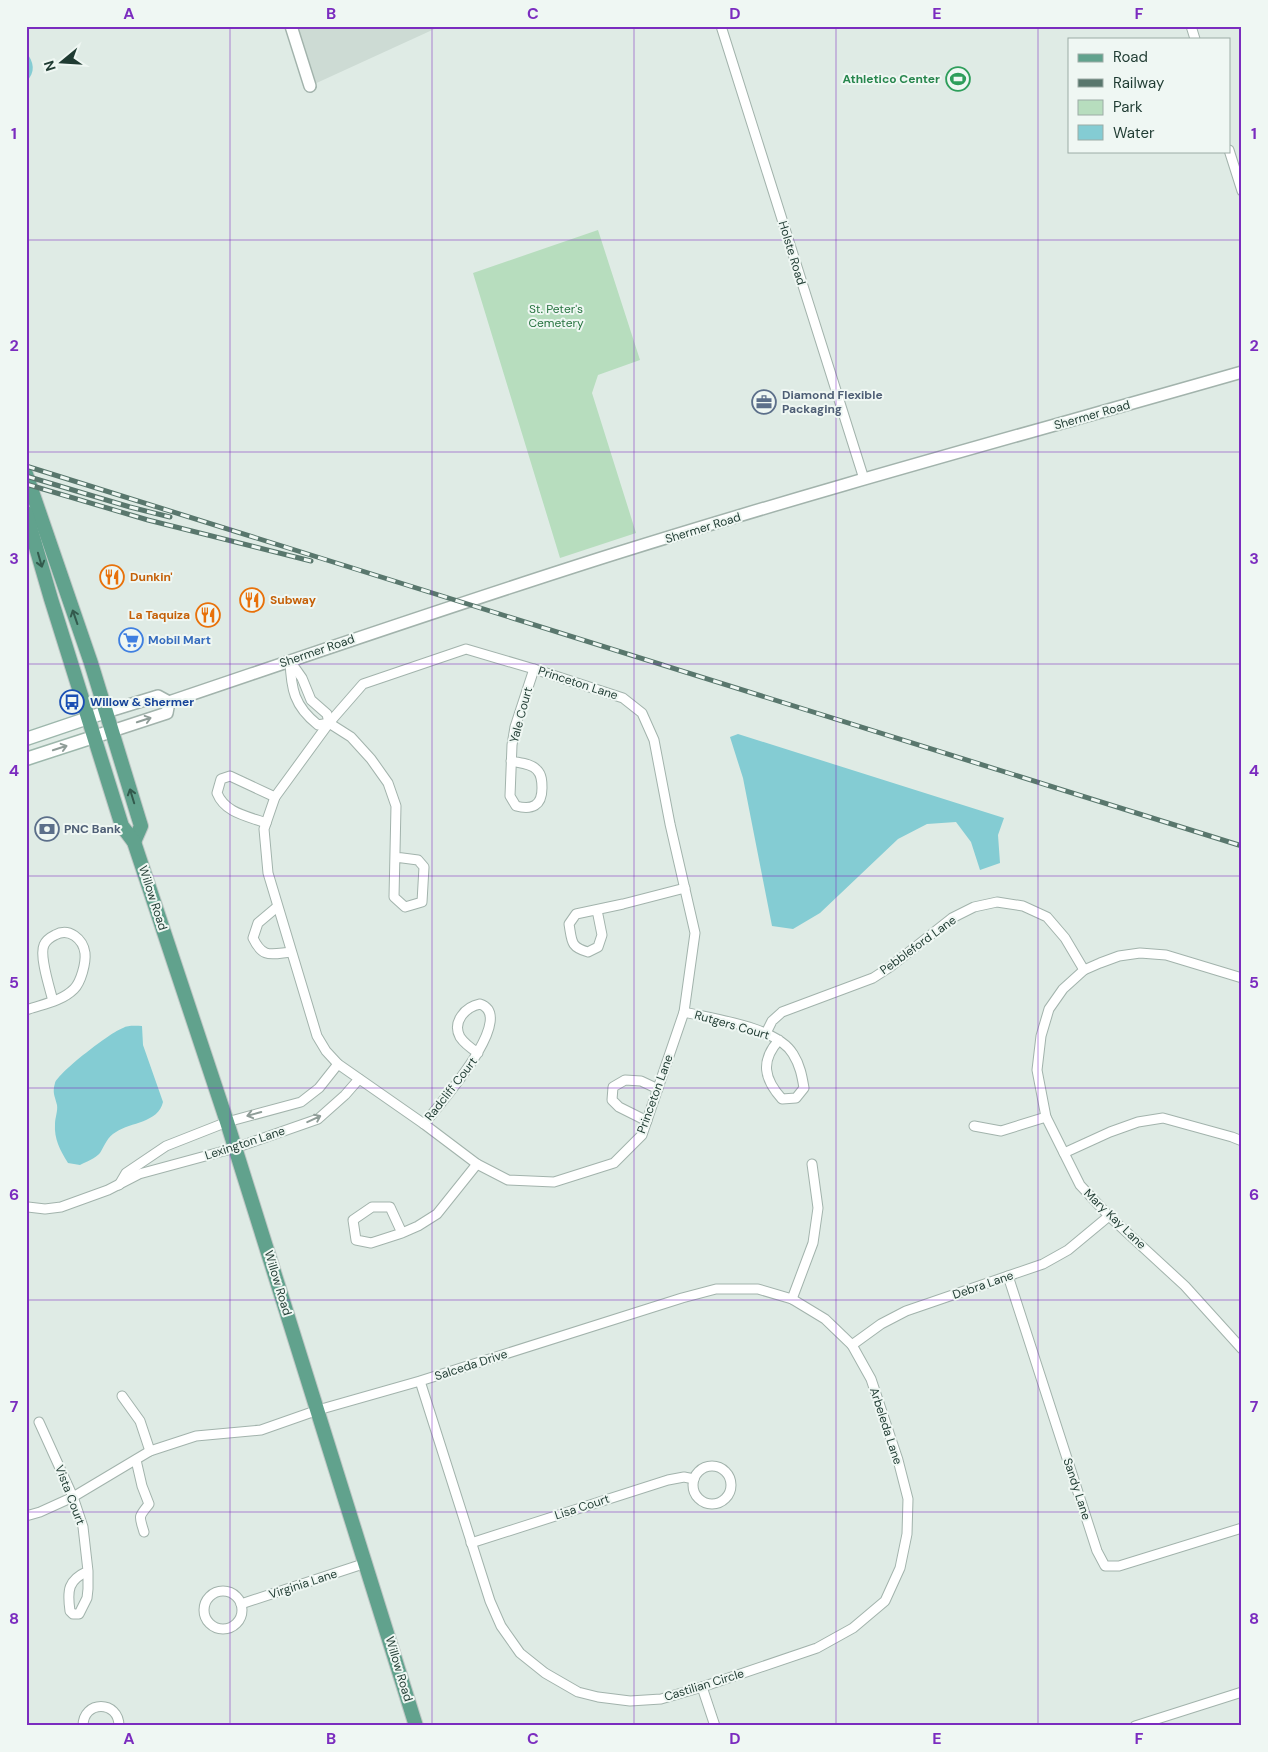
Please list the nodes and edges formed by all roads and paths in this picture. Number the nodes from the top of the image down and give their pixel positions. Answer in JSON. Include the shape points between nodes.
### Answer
{"nodes":[{"id":1,"x":291,"y":26,"type":"edge"},
{"id":2,"x":721,"y":26,"type":"edge"},
{"id":3,"x":1191,"y":26,"type":"edge"},
{"id":4,"x":1195,"y":38,"type":"edge"},
{"id":5,"x":310,"y":86,"type":"dead end"},
{"id":6,"x":1230,"y":152,"type":"edge"},
{"id":7,"x":1242,"y":191,"type":"edge"},
{"id":8,"x":1242,"y":372,"type":"edge"},
{"id":9,"x":26,"y":474,"type":"edge"},
{"id":10,"x":864,"y":480,"type":"junction"},
{"id":11,"x":26,"y":513,"type":"edge"},
{"id":12,"x":290,"y":660,"type":"junction"},
{"id":13,"x":534,"y":669,"type":"junction"},
{"id":14,"x":170,"y":702,"type":"junction"},
{"id":15,"x":106,"y":712,"type":"junction"},
{"id":16,"x":88,"y":718,"type":"junction"},
{"id":17,"x":329,"y":723,"type":"junction"},
{"id":18,"x":112,"y":731,"type":"junction"},
{"id":19,"x":94,"y":737,"type":"junction"},
{"id":20,"x":26,"y":739,"type":"edge"},
{"id":21,"x":26,"y":759,"type":"edge"},
{"id":22,"x":511,"y":761,"type":"junction"},
{"id":23,"x":274,"y":797,"type":"junction"},
{"id":24,"x":266,"y":823,"type":"junction"},
{"id":25,"x":134,"y":842,"type":"junction"},
{"id":26,"x":395,"y":857,"type":"junction"},
{"id":27,"x":685,"y":888,"type":"junction"},
{"id":28,"x":277,"y":908,"type":"junction"},
{"id":29,"x":598,"y":910,"type":"junction"},
{"id":30,"x":291,"y":952,"type":"junction"},
{"id":31,"x":1084,"y":970,"type":"junction"},
{"id":32,"x":1242,"y":978,"type":"edge"},
{"id":33,"x":54,"y":1001,"type":"junction"},
{"id":34,"x":26,"y":1010,"type":"edge"},
{"id":35,"x":684,"y":1012,"type":"junction"},
{"id":36,"x":766,"y":1033,"type":"junction"},
{"id":37,"x":779,"y":1040,"type":"junction"},
{"id":38,"x":478,"y":1053,"type":"junction"},
{"id":39,"x":338,"y":1064,"type":"junction"},
{"id":40,"x":358,"y":1079,"type":"junction"},
{"id":41,"x":658,"y":1089,"type":"junction"},
{"id":42,"x":1046,"y":1117,"type":"junction"},
{"id":43,"x":646,"y":1120,"type":"junction"},
{"id":44,"x":227,"y":1122,"type":"junction"},
{"id":45,"x":424,"y":1124,"type":"junction"},
{"id":46,"x":974,"y":1126,"type":"dead end"},
{"id":47,"x":1242,"y":1141,"type":"edge"},
{"id":48,"x":235,"y":1148,"type":"junction"},
{"id":49,"x":159,"y":1151,"type":"junction"},
{"id":50,"x":1064,"y":1153,"type":"junction"},
{"id":51,"x":477,"y":1164,"type":"junction"},
{"id":52,"x":812,"y":1164,"type":"dead end"},
{"id":53,"x":165,"y":1166,"type":"junction"},
{"id":54,"x":119,"y":1185,"type":"junction"},
{"id":55,"x":27,"y":1208,"type":"edge"},
{"id":56,"x":1108,"y":1216,"type":"junction"},
{"id":57,"x":402,"y":1233,"type":"junction"},
{"id":58,"x":1008,"y":1276,"type":"junction"},
{"id":59,"x":792,"y":1299,"type":"junction"},
{"id":60,"x":852,"y":1345,"type":"junction"},
{"id":61,"x":1242,"y":1349,"type":"edge"},
{"id":62,"x":420,"y":1381,"type":"junction"},
{"id":63,"x":122,"y":1396,"type":"dead end"},
{"id":64,"x":318,"y":1410,"type":"junction"},
{"id":65,"x":39,"y":1422,"type":"dead end"},
{"id":66,"x":150,"y":1451,"type":"junction"},
{"id":67,"x":136,"y":1460,"type":"junction"},
{"id":68,"x":694,"y":1479,"type":"junction"},
{"id":69,"x":73,"y":1497,"type":"junction"},
{"id":70,"x":26,"y":1516,"type":"edge"},
{"id":71,"x":1242,"y":1528,"type":"edge"},
{"id":72,"x":144,"y":1532,"type":"dead end"},
{"id":73,"x":472,"y":1543,"type":"junction"},
{"id":74,"x":366,"y":1563,"type":"junction"},
{"id":75,"x":88,"y":1571,"type":"dead end"},
{"id":76,"x":893,"y":1584,"type":"joint"},
{"id":77,"x":241,"y":1604,"type":"junction"},
{"id":78,"x":702,"y":1687,"type":"junction"},
{"id":79,"x":1242,"y":1692,"type":"edge"},
{"id":80,"x":1149,"y":1724,"type":"edge"},
{"id":81,"x":83,"y":1726,"type":"edge"},
{"id":82,"x":119,"y":1726,"type":"edge"},
{"id":83,"x":416,"y":1726,"type":"edge"},
{"id":84,"x":715,"y":1726,"type":"edge"},
{"id":85,"x":1135,"y":1726,"type":"edge"}],
"edges":[{"from":1,"to":5,"type":"street"},
{"from":2,"to":10,"type":"street","name":"Holste Road"},
{"from":3,"to":4,"type":"street"},
{"from":6,"to":7,"type":"street"},
{"from":8,"to":10,"type":"street","name":"Shermer Road"},
{"from":15,"to":9,"type":"main road","one_way":true},
{"from":10,"to":12,"type":"street","name":"Shermer Road","via":[[612,555]]},
{"from":11,"to":16,"type":"main road","name":"Willow Road","one_way":true},
{"from":12,"to":14,"type":"street","name":"Shermer Road"},
{"from":12,"to":17,"type":"street","via":[[311,700],[327,714]]},
{"from":12,"to":17,"type":"street","via":[[290,682],[299,705],[318,725]]},
{"from":13,"to":17,"type":"street","name":"Princeton Lane","via":[[466,649],[364,684]]},
{"from":13,"to":22,"type":"street","name":"Yale Court","via":[[515,727]]},
{"from":13,"to":27,"type":"street","name":"Princeton Lane","via":[[623,698],[642,713],[654,740]]},
{"from":14,"to":15,"type":"street","name":"Shermer Road","via":[[158,696]]},
{"from":18,"to":14,"type":"street","name":"Shermer Road","one_way":true,"via":[[167,713]]},
{"from":15,"to":16,"type":"main road","name":"Shermer Road"},
{"from":15,"to":18,"type":"main road"},
{"from":16,"to":19,"type":"main road","name":"Willow Road"},
{"from":16,"to":20,"type":"main road","name":"Shermer Road"},
{"from":17,"to":23,"type":"street","name":"Princeton Lane"},
{"from":17,"to":26,"type":"street","via":[[351,737],[388,783],[396,806]]},
{"from":18,"to":19,"type":"main road","name":"Shermer Road"},
{"from":25,"to":18,"type":"main road","one_way":true,"via":[[141,826]]},
{"from":21,"to":19,"type":"main road","name":"Shermer Road","one_way":true},
{"from":19,"to":25,"type":"main road","name":"Willow Road","via":[[122,826]]},
{"from":22,"to":22,"type":"street","name":"Yale Court","via":[[510,796],[516,806],[537,805],[542,797],[542,779],[537,769]]},
{"from":23,"to":24,"type":"street","name":"Princeton Lane"},
{"from":23,"to":24,"type":"street","via":[[230,776],[221,780],[217,793],[227,809]]},
{"from":24,"to":28,"type":"street","name":"Princeton Lane","via":[[268,872]]},
{"from":25,"to":44,"type":"main road","name":"Willow Road"},
{"from":26,"to":26,"type":"street","via":[[394,897],[405,907],[422,902],[424,867],[418,860]]},
{"from":27,"to":29,"type":"street"},
{"from":27,"to":35,"type":"street","name":"Princeton Lane","via":[[695,933]]},
{"from":28,"to":30,"type":"street","name":"Princeton Lane"},
{"from":28,"to":30,"type":"street","via":[[258,923],[253,938],[258,949],[267,954]]},
{"from":29,"to":29,"type":"street","via":[[576,914],[569,924],[572,944],[578,949],[588,952],[598,946],[602,935]]},
{"from":30,"to":39,"type":"street","name":"Princeton Lane","via":[[318,1036]]},
{"from":31,"to":32,"type":"street","name":"Mary Kay Lane","via":[[1119,956],[1140,952],[1166,955]]},
{"from":31,"to":36,"type":"street","name":"Pebbleford Lane","via":[[1066,938],[1047,917],[1023,906],[998,902],[974,907],[952,918],[873,978],[782,1012]]},
{"from":31,"to":42,"type":"street","name":"Mary Kay Lane","via":[[1063,988],[1050,1008],[1041,1036],[1037,1070]]},
{"from":33,"to":33,"type":"street","via":[[75,989],[85,961],[80,942],[67,932],[50,938],[42,955]]},
{"from":33,"to":34,"type":"street"},
{"from":35,"to":36,"type":"street","name":"Rutgers Court"},
{"from":35,"to":41,"type":"street","name":"Princeton Lane"},
{"from":36,"to":37,"type":"street","name":"Rutgers Court"},
{"from":37,"to":37,"type":"street","name":"Rutgers Court","via":[[793,1053],[801,1070],[804,1088],[796,1098],[782,1099],[767,1073],[767,1058]]},
{"from":38,"to":38,"type":"street","name":"Radcliff Court","via":[[491,1019],[491,1014],[480,1004],[465,1010],[458,1025],[461,1039]]},
{"from":38,"to":45,"type":"street","name":"Radcliff Court"},
{"from":39,"to":40,"type":"street","name":"Princeton Lane"},
{"from":39,"to":44,"type":"street","name":"Lexington Lane","one_way":true,"via":[[319,1088],[301,1102]]},
{"from":40,"to":45,"type":"street","name":"Princeton Lane"},
{"from":48,"to":40,"type":"street","name":"Lexington Lane","one_way":true,"via":[[318,1119],[346,1095]]},
{"from":41,"to":43,"type":"street","name":"Princeton Lane"},
{"from":41,"to":43,"type":"street","via":[[641,1081],[625,1080],[613,1087],[612,1100]]},
{"from":42,"to":46,"type":"street","via":[[1001,1132]]},
{"from":42,"to":50,"type":"street","name":"Mary Kay Lane"},
{"from":43,"to":51,"type":"street","name":"Princeton Lane","via":[[642,1135],[614,1163],[554,1182],[508,1180]]},
{"from":44,"to":48,"type":"main road","name":"Willow Road"},
{"from":44,"to":49,"type":"street","name":"Lexington Lane"},
{"from":45,"to":51,"type":"street","name":"Princeton Lane"},
{"from":47,"to":50,"type":"street","via":[[1163,1118],[1138,1122]]},
{"from":48,"to":53,"type":"street","name":"Lexington Lane"},
{"from":48,"to":64,"type":"main road","name":"Willow Road"},
{"from":49,"to":53,"type":"street"},
{"from":49,"to":54,"type":"street","name":"Lexington Lane","via":[[126,1173]]},
{"from":50,"to":56,"type":"street","name":"Mary Kay Lane","via":[[1080,1185]]},
{"from":51,"to":57,"type":"street","via":[[437,1214]]},
{"from":52,"to":59,"type":"street","via":[[818,1208],[813,1243]]},
{"from":53,"to":54,"type":"street","name":"Lexington Lane","via":[[139,1174]]},
{"from":54,"to":55,"type":"street","name":"Lexington Lane","via":[[60,1207]]},
{"from":56,"to":58,"type":"street","name":"Debra Lane","via":[[1068,1250],[1043,1264]]},
{"from":56,"to":61,"type":"street","name":"Mary Kay Lane","via":[[1185,1286]]},
{"from":57,"to":57,"type":"street","via":[[390,1207],[372,1207],[353,1220],[356,1240],[371,1244]]},
{"from":58,"to":60,"type":"street","name":"Debra Lane","via":[[906,1311]]},
{"from":58,"to":71,"type":"street","name":"Sandy Lane","via":[[1097,1551],[1105,1566],[1119,1566]]},
{"from":59,"to":60,"type":"street","name":"Arbeleda Lane","via":[[825,1319]]},
{"from":59,"to":62,"type":"street","name":"Salceda Drive","via":[[758,1290],[716,1289]]},
{"from":60,"to":76,"type":"street","name":"Arbeleda Lane","via":[[871,1379],[908,1499],[907,1534]]},
{"from":62,"to":64,"type":"street","name":"Salceda Drive"},
{"from":62,"to":73,"type":"street","name":"Castilian Circle"},
{"from":63,"to":66,"type":"street","via":[[140,1421]]},
{"from":64,"to":66,"type":"street","name":"Salceda Drive","via":[[261,1430],[196,1436]]},
{"from":64,"to":74,"type":"main road","name":"Willow Road"},
{"from":65,"to":69,"type":"street","name":"Vista Court"},
{"from":66,"to":67,"type":"street","name":"Salceda Drive"},
{"from":67,"to":69,"type":"street","name":"Salceda Drive"},
{"from":67,"to":72,"type":"street","via":[[149,1504],[140,1514]]},
{"from":68,"to":68,"type":"street","via":[[707,1466],[719,1467],[729,1475],[729,1493],[714,1504],[702,1501],[694,1491]]},
{"from":68,"to":73,"type":"street","name":"Lisa Court","via":[[668,1480]]},
{"from":69,"to":70,"type":"street","name":"Salceda Drive"},
{"from":69,"to":75,"type":"street","name":"Vista Court","via":[[83,1527]]},
{"from":73,"to":78,"type":"street","name":"Castilian Circle","via":[[501,1626],[520,1653],[544,1674],[578,1692],[630,1701],[661,1699]]},
{"from":74,"to":77,"type":"street","name":"Virginia Lane"},
{"from":74,"to":83,"type":"main road","name":"Willow Road"},
{"from":76,"to":78,"type":"street","name":"Castilian Circle","via":[[885,1600],[853,1628],[817,1648]]},
{"from":77,"to":77,"type":"street","via":[[233,1594],[220,1591],[208,1597],[204,1615],[216,1628],[228,1628],[238,1622]]},
{"from":78,"to":84,"type":"street"},
{"from":79,"to":80,"type":"street"},
{"from":80,"to":85,"type":"street"},
{"from":81,"to":82,"type":"street","via":[[84,1717],[92,1708],[104,1706],[115,1712]]}]}
